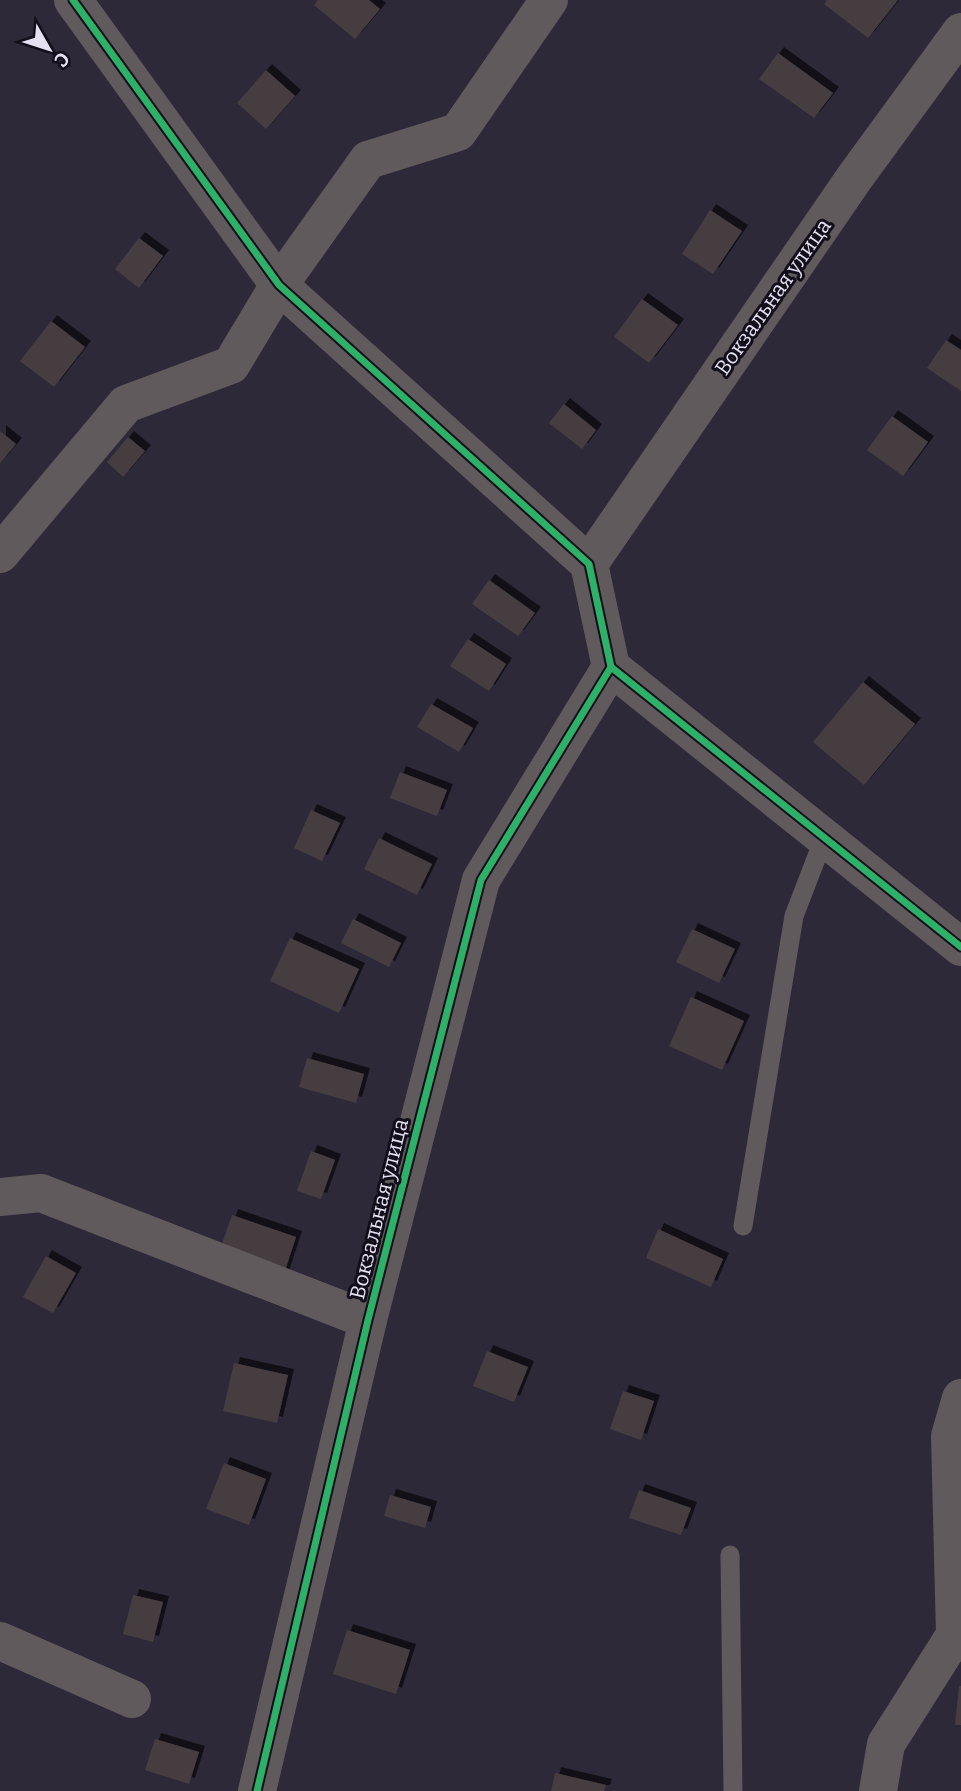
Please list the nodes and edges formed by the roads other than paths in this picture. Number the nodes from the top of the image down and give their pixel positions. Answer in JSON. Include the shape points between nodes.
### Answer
{"nodes":[{"id":1,"x":73,"y":0,"type":"edge"},
{"id":2,"x":549,"y":0,"type":"edge"},
{"id":3,"x":961,"y":32,"type":"edge"},
{"id":4,"x":279,"y":285,"type":"junction"},
{"id":5,"x":0,"y":554,"type":"edge"},
{"id":6,"x":589,"y":564,"type":"junction"},
{"id":7,"x":611,"y":667,"type":"junction"},
{"id":8,"x":824,"y":838,"type":"junction"},
{"id":9,"x":961,"y":947,"type":"edge"},
{"id":10,"x":0,"y":1197,"type":"edge"},
{"id":11,"x":743,"y":1226,"type":"dead end"},
{"id":12,"x":368,"y":1320,"type":"junction"},
{"id":13,"x":961,"y":1398,"type":"edge"},
{"id":14,"x":730,"y":1555,"type":"dead end"},
{"id":15,"x":0,"y":1641,"type":"edge"},
{"id":16,"x":132,"y":1699,"type":"dead end"},
{"id":17,"x":257,"y":1791,"type":"edge"},
{"id":18,"x":733,"y":1791,"type":"edge"},
{"id":19,"x":878,"y":1791,"type":"edge"}],
"edges":[{"from":1,"to":4,"type":"street"},
{"from":2,"to":4,"type":"street","via":[[458,132],[368,160]]},
{"from":3,"to":6,"type":"street","name":"Вокзальная улица"},
{"from":4,"to":5,"type":"street","via":[[231,365],[126,404]]},
{"from":4,"to":6,"type":"street"},
{"from":6,"to":7,"type":"street"},
{"from":7,"to":8,"type":"street"},
{"from":7,"to":12,"type":"street","name":"Вокзальная улица","via":[[481,880]]},
{"from":8,"to":9,"type":"street"},
{"from":8,"to":11,"type":"lane","via":[[794,916]]},
{"from":10,"to":12,"type":"street","via":[[41,1193]]},
{"from":12,"to":17,"type":"street","name":"Вокзальная улица"},
{"from":13,"to":19,"type":"street","via":[[950,1436],[955,1635],[886,1744]]},
{"from":14,"to":18,"type":"lane"},
{"from":15,"to":16,"type":"street"}]}
